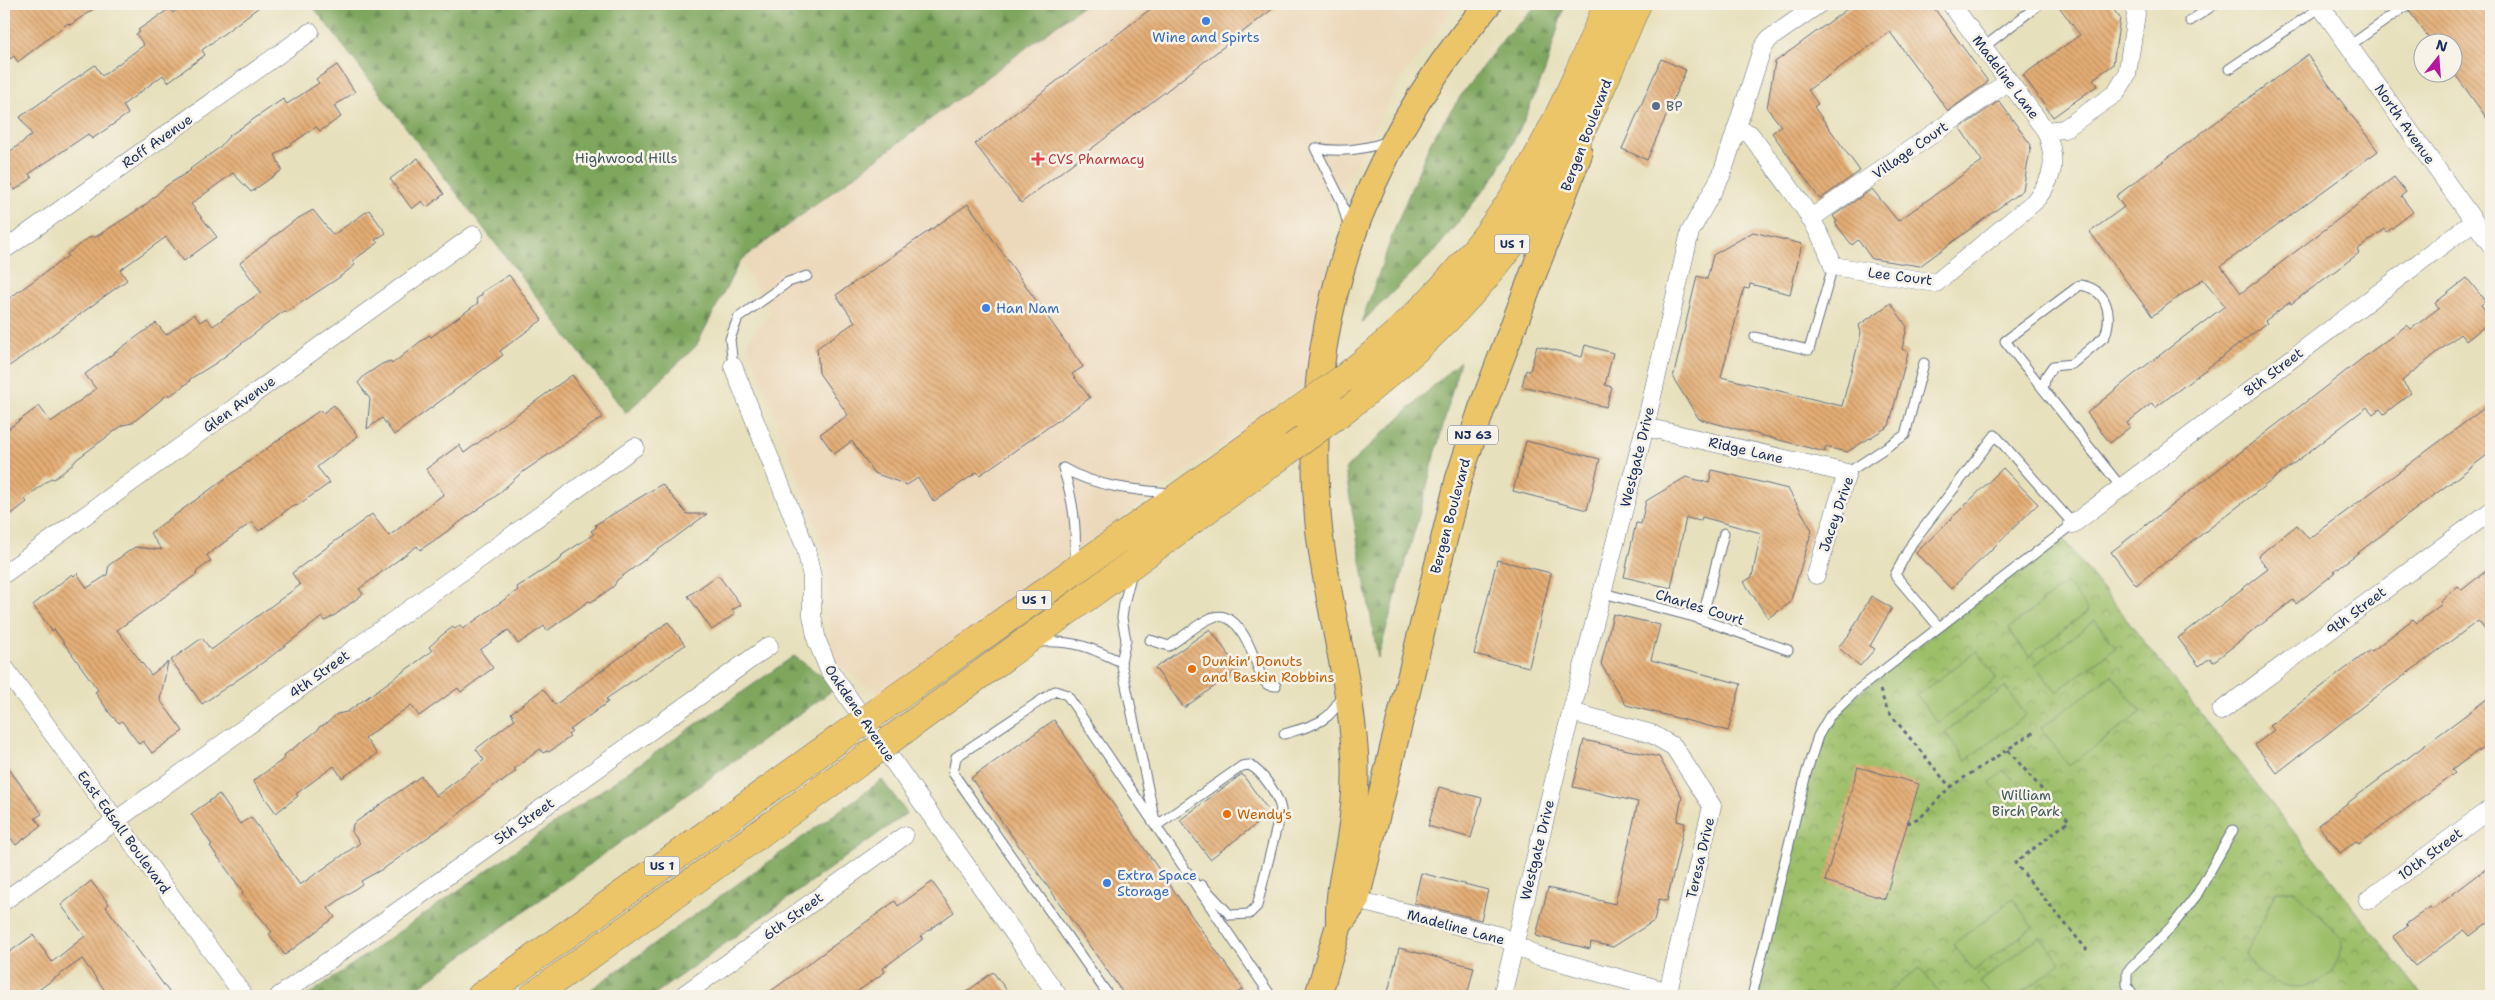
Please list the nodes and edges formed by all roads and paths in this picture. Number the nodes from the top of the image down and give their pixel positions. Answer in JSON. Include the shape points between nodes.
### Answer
{"nodes":[{"id":1,"x":1488,"y":4,"type":"edge"},
{"id":2,"x":1608,"y":4,"type":"edge"},
{"id":3,"x":1637,"y":4,"type":"edge"},
{"id":4,"x":1819,"y":4,"type":"edge"},
{"id":5,"x":1952,"y":4,"type":"edge"},
{"id":6,"x":2134,"y":4,"type":"edge"},
{"id":7,"x":2215,"y":4,"type":"edge"},
{"id":8,"x":2320,"y":5,"type":"edge"},
{"id":9,"x":2037,"y":6,"type":"dead end"},
{"id":10,"x":2406,"y":6,"type":"dead end"},
{"id":11,"x":2190,"y":20,"type":"dead end"},
{"id":12,"x":310,"y":32,"type":"dead end"},
{"id":13,"x":1625,"y":32,"type":"junction"},
{"id":14,"x":2350,"y":46,"type":"junction"},
{"id":15,"x":1984,"y":47,"type":"junction"},
{"id":16,"x":2229,"y":69,"type":"dead end"},
{"id":17,"x":2009,"y":81,"type":"junction"},
{"id":18,"x":1736,"y":129,"type":"junction"},
{"id":19,"x":2046,"y":130,"type":"junction"},
{"id":20,"x":1394,"y":140,"type":"junction"},
{"id":21,"x":1810,"y":219,"type":"junction"},
{"id":22,"x":2474,"y":221,"type":"junction"},
{"id":23,"x":474,"y":235,"type":"dead end"},
{"id":24,"x":1351,"y":239,"type":"junction"},
{"id":25,"x":2491,"y":245,"type":"edge"},
{"id":26,"x":4,"y":250,"type":"edge"},
{"id":27,"x":1833,"y":266,"type":"junction"},
{"id":28,"x":807,"y":276,"type":"dead end"},
{"id":29,"x":1755,"y":337,"type":"dead end"},
{"id":30,"x":1924,"y":363,"type":"dead end"},
{"id":31,"x":734,"y":366,"type":"joint"},
{"id":32,"x":2043,"y":389,"type":"junction"},
{"id":33,"x":1645,"y":427,"type":"junction"},
{"id":34,"x":635,"y":447,"type":"dead end"},
{"id":35,"x":1847,"y":473,"type":"junction"},
{"id":36,"x":2121,"y":487,"type":"junction"},
{"id":37,"x":1183,"y":494,"type":"junction"},
{"id":38,"x":2491,"y":511,"type":"edge"},
{"id":39,"x":2073,"y":524,"type":"junction"},
{"id":40,"x":1724,"y":533,"type":"dead end"},
{"id":41,"x":1133,"y":564,"type":"junction"},
{"id":42,"x":1073,"y":572,"type":"junction"},
{"id":43,"x":4,"y":574,"type":"edge"},
{"id":44,"x":1816,"y":575,"type":"dead end"},
{"id":45,"x":1604,"y":593,"type":"junction"},
{"id":46,"x":1702,"y":620,"type":"junction"},
{"id":47,"x":1939,"y":626,"type":"junction"},
{"id":48,"x":1150,"y":640,"type":"dead end"},
{"id":49,"x":769,"y":646,"type":"dead end"},
{"id":50,"x":1021,"y":646,"type":"junction"},
{"id":51,"x":1788,"y":650,"type":"dead end"},
{"id":52,"x":1121,"y":662,"type":"junction"},
{"id":53,"x":4,"y":667,"type":"edge"},
{"id":54,"x":1345,"y":674,"type":"junction"},
{"id":55,"x":1874,"y":676,"type":"junction"},
{"id":56,"x":1276,"y":686,"type":"dead end"},
{"id":57,"x":2221,"y":711,"type":"dead end"},
{"id":58,"x":1572,"y":712,"type":"junction"},
{"id":59,"x":2034,"y":732,"type":"dead end"},
{"id":60,"x":1284,"y":734,"type":"dead end"},
{"id":61,"x":2008,"y":750,"type":"junction"},
{"id":62,"x":1950,"y":787,"type":"junction"},
{"id":63,"x":2491,"y":808,"type":"edge"},
{"id":64,"x":115,"y":821,"type":"junction"},
{"id":65,"x":1907,"y":823,"type":"dead end"},
{"id":66,"x":1156,"y":826,"type":"junction"},
{"id":67,"x":2233,"y":830,"type":"dead end"},
{"id":68,"x":904,"y":836,"type":"dead end"},
{"id":69,"x":1180,"y":861,"type":"junction"},
{"id":70,"x":1356,"y":900,"type":"junction"},
{"id":71,"x":2368,"y":900,"type":"dead end"},
{"id":72,"x":4,"y":901,"type":"edge"},
{"id":73,"x":1339,"y":925,"type":"junction"},
{"id":74,"x":1514,"y":944,"type":"junction"},
{"id":75,"x":2087,"y":950,"type":"dead end"},
{"id":76,"x":1668,"y":994,"type":"edge"},
{"id":77,"x":244,"y":996,"type":"edge"},
{"id":78,"x":279,"y":996,"type":"edge"},
{"id":79,"x":481,"y":996,"type":"edge"},
{"id":80,"x":534,"y":996,"type":"edge"},
{"id":81,"x":682,"y":996,"type":"edge"},
{"id":82,"x":1058,"y":996,"type":"edge"},
{"id":83,"x":1109,"y":996,"type":"edge"},
{"id":84,"x":1271,"y":996,"type":"edge"},
{"id":85,"x":1318,"y":996,"type":"edge"},
{"id":86,"x":1502,"y":996,"type":"edge"},
{"id":87,"x":1752,"y":996,"type":"edge"},
{"id":88,"x":2134,"y":996,"type":"edge"}],
"edges":[{"from":1,"to":20,"type":"main road","name":"Bergen Boulevard","number":"NJ 63","via":[[1443,60]]},
{"from":2,"to":37,"type":"highway","number":"US 1","bridge":true,"via":[[1558,119],[1520,186],[1477,248],[1394,337],[1343,379]]},
{"from":3,"to":13,"type":"highway","name":"Bergen Boulevard","number":"US 1"},
{"from":4,"to":18,"type":"street","name":"Westgate Drive","via":[[1769,39],[1762,49]]},
{"from":5,"to":15,"type":"street","name":"Madeline Lane"},
{"from":6,"to":19,"type":"street","name":"Madeline Lane","via":[[2136,14],[2127,74],[2116,93],[2064,129]]},
{"from":7,"to":11,"type":"lane"},
{"from":8,"to":14,"type":"street","name":"North Avenue"},
{"from":8,"to":16,"type":"lane"},
{"from":9,"to":15,"type":"lane"},
{"from":10,"to":14,"type":"lane"},
{"from":12,"to":26,"type":"street","name":"Roff Avenue"},
{"from":13,"to":41,"type":"highway","number":"US 1","bridge":true,"via":[[1569,154],[1529,221],[1482,283],[1429,338],[1341,412]]},
{"from":13,"to":70,"type":"main road","name":"Bergen Boulevard","number":"NJ 63","via":[[1482,408],[1459,478]]},
{"from":14,"to":22,"type":"street","name":"North Avenue"},
{"from":15,"to":17,"type":"street","name":"Madeline Lane"},
{"from":17,"to":19,"type":"street","name":"Madeline Lane"},
{"from":17,"to":21,"type":"street","name":"Village Court"},
{"from":18,"to":21,"type":"street","via":[[1750,134]]},
{"from":18,"to":33,"type":"street","name":"Westgate Drive","via":[[1722,174],[1690,232]]},
{"from":19,"to":27,"type":"street","name":"Lee Court","via":[[2052,148],[2053,168],[2046,187],[2034,202],[1936,283]]},
{"from":20,"to":24,"type":"main road","name":"Bergen Boulevard","number":"NJ 63","via":[[1370,187]]},
{"from":20,"to":24,"type":"lane","via":[[1359,150],[1315,148],[1341,200]]},
{"from":21,"to":27,"type":"street","via":[[1828,250]]},
{"from":22,"to":25,"type":"street","name":"North Avenue"},
{"from":22,"to":36,"type":"street","name":"8th Street"},
{"from":23,"to":43,"type":"street","name":"Glen Avenue"},
{"from":24,"to":54,"type":"main road","name":"Bergen Boulevard","number":"NJ 63","via":[[1325,340],[1317,402],[1316,446],[1319,530]]},
{"from":27,"to":29,"type":"lane","via":[[1809,350]]},
{"from":28,"to":31,"type":"lane","via":[[788,282],[738,318],[730,340]]},
{"from":30,"to":35,"type":"lane","name":"Jacey Drive","via":[[1905,435]]},
{"from":31,"to":82,"type":"street","name":"Oakdene Avenue","via":[[806,549],[812,577],[812,615],[828,670]]},
{"from":32,"to":32,"type":"lane","via":[[2053,366],[2072,364],[2106,336],[2109,311],[2103,296],[2091,287],[2080,285],[2005,341]]},
{"from":32,"to":36,"type":"lane"},
{"from":33,"to":35,"type":"street","name":"Ridge Lane"},
{"from":33,"to":45,"type":"street","name":"Westgate Drive"},
{"from":34,"to":64,"type":"street","name":"4th Street"},
{"from":35,"to":44,"type":"street","name":"Jacey Drive"},
{"from":36,"to":39,"type":"street","name":"8th Street"},
{"from":37,"to":42,"type":"highway","number":"US 1"},
{"from":37,"to":42,"type":"lane","via":[[1106,486],[1063,468],[1075,521]]},
{"from":38,"to":57,"type":"street","name":"9th Street"},
{"from":39,"to":47,"type":"lane"},
{"from":39,"to":47,"type":"lane","via":[[1995,435],[1912,543],[1895,575]]},
{"from":40,"to":46,"type":"lane"},
{"from":41,"to":50,"type":"highway","number":"US 1"},
{"from":41,"to":52,"type":"lane","via":[[1122,618],[1126,640]]},
{"from":42,"to":79,"type":"highway","number":"US 1","bridge":true},
{"from":45,"to":46,"type":"lane","name":"Charles Court"},
{"from":45,"to":58,"type":"street","name":"Westgate Drive"},
{"from":46,"to":51,"type":"lane","name":"Charles Court"},
{"from":47,"to":55,"type":"lane"},
{"from":48,"to":56,"type":"lane","via":[[1169,646],[1211,618],[1226,617],[1239,626],[1262,680]]},
{"from":49,"to":78,"type":"street","name":"5th Street"},
{"from":50,"to":52,"type":"lane","via":[[1054,641],[1076,643]]},
{"from":50,"to":80,"type":"highway","number":"US 1","bridge":true},
{"from":52,"to":66,"type":"lane"},
{"from":53,"to":64,"type":"street","name":"East Edsall Boulevard"},
{"from":54,"to":60,"type":"lane","via":[[1337,705],[1328,717],[1315,725]]},
{"from":54,"to":73,"type":"main road","name":"Bergen Boulevard","number":"NJ 63","via":[[1356,768],[1352,823],[1338,898]]},
{"from":55,"to":62,"type":"path","via":[[1888,710]]},
{"from":55,"to":87,"type":"lane","via":[[1829,717],[1818,736]]},
{"from":58,"to":74,"type":"street","name":"Westgate Drive"},
{"from":58,"to":76,"type":"street","name":"Teresa Drive","via":[[1652,734],[1674,747],[1712,806]]},
{"from":59,"to":61,"type":"path"},
{"from":61,"to":62,"type":"path"},
{"from":61,"to":75,"type":"path","via":[[2069,821],[2015,863]]},
{"from":62,"to":65,"type":"path","via":[[1921,817]]},
{"from":63,"to":71,"type":"street","name":"10th Street"},
{"from":64,"to":72,"type":"street","name":"4th Street"},
{"from":64,"to":77,"type":"street","name":"East Edsall Boulevard"},
{"from":66,"to":69,"type":"lane"},
{"from":66,"to":69,"type":"lane","via":[[1246,765],[1257,770],[1279,802],[1280,816],[1260,896],[1252,912],[1240,916],[1228,914]]},
{"from":66,"to":83,"type":"lane","via":[[1067,695],[1060,691],[1053,692],[956,757],[952,773]]},
{"from":67,"to":88,"type":"lane","via":[[2196,896],[2127,972],[2127,985]]},
{"from":68,"to":81,"type":"street","name":"6th Street"},
{"from":69,"to":84,"type":"lane"},
{"from":70,"to":73,"type":"main road","name":"Bergen Boulevard","number":"NJ 63"},
{"from":70,"to":74,"type":"street","name":"Madeline Lane","via":[[1500,936]]},
{"from":73,"to":85,"type":"main road","name":"Bergen Boulevard","number":"NJ 63"},
{"from":74,"to":76,"type":"street","name":"Madeline Lane","via":[[1535,955]]},
{"from":74,"to":86,"type":"street","name":"Westgate Drive"}]}
